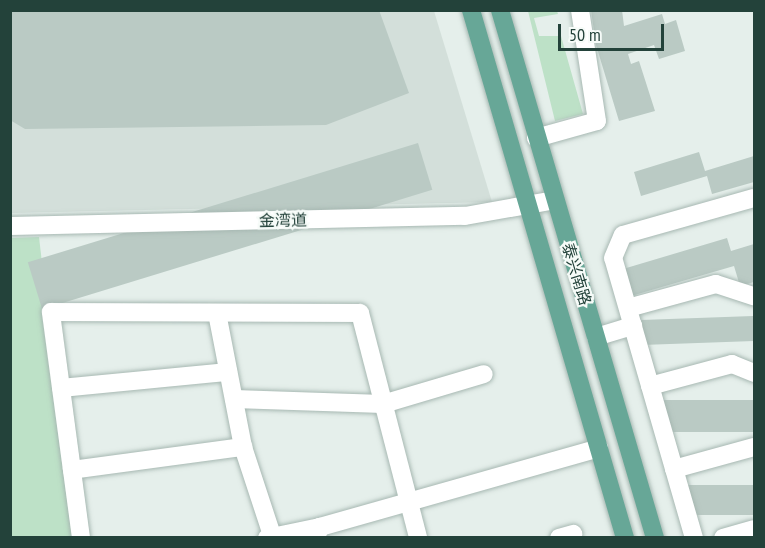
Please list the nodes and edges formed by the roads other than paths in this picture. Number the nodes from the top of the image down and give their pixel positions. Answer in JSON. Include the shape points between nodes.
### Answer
{"nodes":[{"id":1,"x":471,"y":10,"type":"edge"},
{"id":2,"x":500,"y":10,"type":"edge"},
{"id":3,"x":579,"y":10,"type":"edge"},
{"id":4,"x":536,"y":138,"type":"junction"},
{"id":5,"x":754,"y":198,"type":"edge"},
{"id":6,"x":555,"y":200,"type":"junction"},
{"id":7,"x":530,"y":207,"type":"junction"},
{"id":8,"x":10,"y":226,"type":"edge"},
{"id":9,"x":754,"y":296,"type":"edge"},
{"id":10,"x":628,"y":308,"type":"junction"},
{"id":11,"x":217,"y":313,"type":"junction"},
{"id":12,"x":633,"y":326,"type":"junction"},
{"id":13,"x":596,"y":337,"type":"junction"},
{"id":14,"x":228,"y":372,"type":"junction"},
{"id":15,"x":484,"y":374,"type":"dead end"},
{"id":16,"x":754,"y":374,"type":"edge"},
{"id":17,"x":650,"y":387,"type":"junction"},
{"id":18,"x":61,"y":388,"type":"junction"},
{"id":19,"x":234,"y":399,"type":"junction"},
{"id":20,"x":383,"y":404,"type":"junction"},
{"id":21,"x":243,"y":447,"type":"junction"},
{"id":22,"x":754,"y":447,"type":"edge"},
{"id":23,"x":599,"y":448,"type":"junction"},
{"id":24,"x":674,"y":469,"type":"junction"},
{"id":25,"x":72,"y":470,"type":"junction"},
{"id":26,"x":408,"y":503,"type":"junction"},
{"id":27,"x":754,"y":529,"type":"edge"},
{"id":28,"x":318,"y":532,"type":"edge"},
{"id":29,"x":81,"y":537,"type":"edge"},
{"id":30,"x":271,"y":537,"type":"edge"},
{"id":31,"x":418,"y":537,"type":"edge"},
{"id":32,"x":626,"y":537,"type":"edge"},
{"id":33,"x":655,"y":537,"type":"edge"},
{"id":34,"x":694,"y":537,"type":"edge"},
{"id":35,"x":723,"y":537,"type":"edge"}],
"edges":[{"from":1,"to":7,"type":"main road","name":"泰兴南路"},
{"from":2,"to":4,"type":"main road","name":"泰兴南路"},
{"from":3,"to":4,"type":"street","via":[[597,120]]},
{"from":4,"to":6,"type":"main road","name":"泰兴南路"},
{"from":5,"to":10,"type":"street","via":[[623,235],[613,258]]},
{"from":6,"to":7,"type":"street","name":"金湾道"},
{"from":6,"to":13,"type":"main road","name":"泰兴南路"},
{"from":7,"to":8,"type":"street","name":"金湾道","via":[[465,216]]},
{"from":7,"to":23,"type":"main road","name":"泰兴南路"},
{"from":9,"to":10,"type":"street","via":[[716,284]]},
{"from":10,"to":12,"type":"street"},
{"from":11,"to":14,"type":"street"},
{"from":11,"to":18,"type":"street","via":[[51,312]]},
{"from":11,"to":20,"type":"street","via":[[360,313]]},
{"from":12,"to":13,"type":"street"},
{"from":12,"to":17,"type":"street"},
{"from":13,"to":33,"type":"main road","name":"泰兴南路"},
{"from":14,"to":18,"type":"street"},
{"from":14,"to":19,"type":"street"},
{"from":15,"to":20,"type":"street"},
{"from":16,"to":17,"type":"street","via":[[732,364]]},
{"from":17,"to":24,"type":"street"},
{"from":18,"to":25,"type":"street"},
{"from":19,"to":20,"type":"street"},
{"from":19,"to":21,"type":"street"},
{"from":20,"to":26,"type":"street"},
{"from":21,"to":25,"type":"street"},
{"from":21,"to":30,"type":"street"},
{"from":22,"to":24,"type":"street"},
{"from":23,"to":26,"type":"street"},
{"from":23,"to":32,"type":"main road","name":"泰兴南路"},
{"from":24,"to":34,"type":"street"},
{"from":25,"to":29,"type":"street"},
{"from":26,"to":28,"type":"street"},
{"from":26,"to":31,"type":"street"},
{"from":27,"to":35,"type":"street"},
{"from":28,"to":30,"type":"street"}]}
